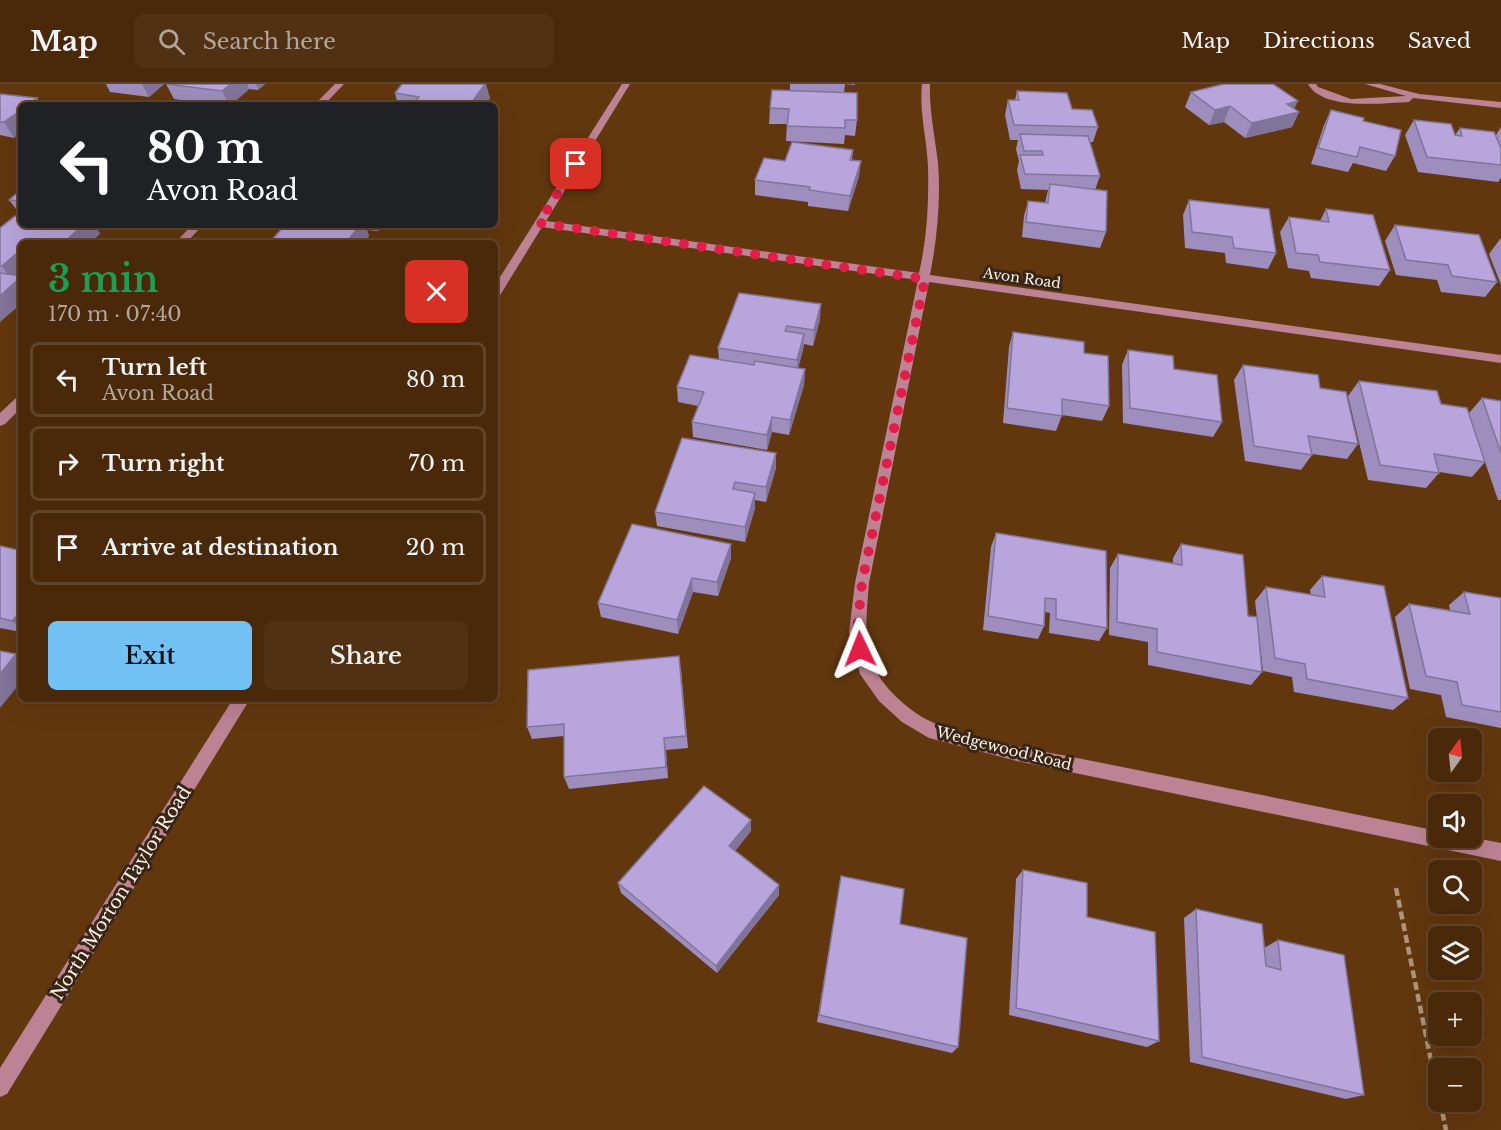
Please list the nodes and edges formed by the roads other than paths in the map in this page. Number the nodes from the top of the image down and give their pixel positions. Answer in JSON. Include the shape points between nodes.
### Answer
{"nodes":[{"id":1,"x":340,"y":84,"type":"edge"},
{"id":2,"x":626,"y":84,"type":"edge"},
{"id":3,"x":926,"y":84,"type":"edge"},
{"id":4,"x":1312,"y":84,"type":"edge"},
{"id":5,"x":1369,"y":84,"type":"edge"},
{"id":6,"x":1419,"y":97,"type":"junction"},
{"id":7,"x":322,"y":102,"type":"edge"},
{"id":8,"x":1501,"y":105,"type":"edge"},
{"id":9,"x":539,"y":223,"type":"junction"},
{"id":10,"x":195,"y":228,"type":"edge"},
{"id":11,"x":183,"y":240,"type":"edge"},
{"id":12,"x":925,"y":279,"type":"junction"},
{"id":13,"x":498,"y":289,"type":"edge"},
{"id":14,"x":1501,"y":359,"type":"edge"},
{"id":15,"x":18,"y":403,"type":"edge"},
{"id":16,"x":0,"y":421,"type":"edge"},
{"id":17,"x":240,"y":702,"type":"edge"},
{"id":18,"x":1501,"y":852,"type":"edge"},
{"id":19,"x":0,"y":1087,"type":"edge"}],
"edges":[{"from":1,"to":7,"type":"street"},
{"from":2,"to":9,"type":"street"},
{"from":3,"to":12,"type":"street","name":"Wedgewood Road","via":[[934,201]]},
{"from":4,"to":6,"type":"street","via":[[1315,89],[1350,102]]},
{"from":5,"to":6,"type":"street"},
{"from":6,"to":8,"type":"street"},
{"from":9,"to":12,"type":"street","name":"Avon Road"},
{"from":9,"to":13,"type":"street"},
{"from":10,"to":11,"type":"street"},
{"from":12,"to":14,"type":"street","name":"Avon Road"},
{"from":12,"to":18,"type":"street","name":"Wedgewood Road","via":[[862,583],[857,632],[868,674],[885,696],[908,717],[935,733],[966,741]]},
{"from":15,"to":16,"type":"street"},
{"from":17,"to":19,"type":"street","name":"North Morton Taylor Road"}]}
